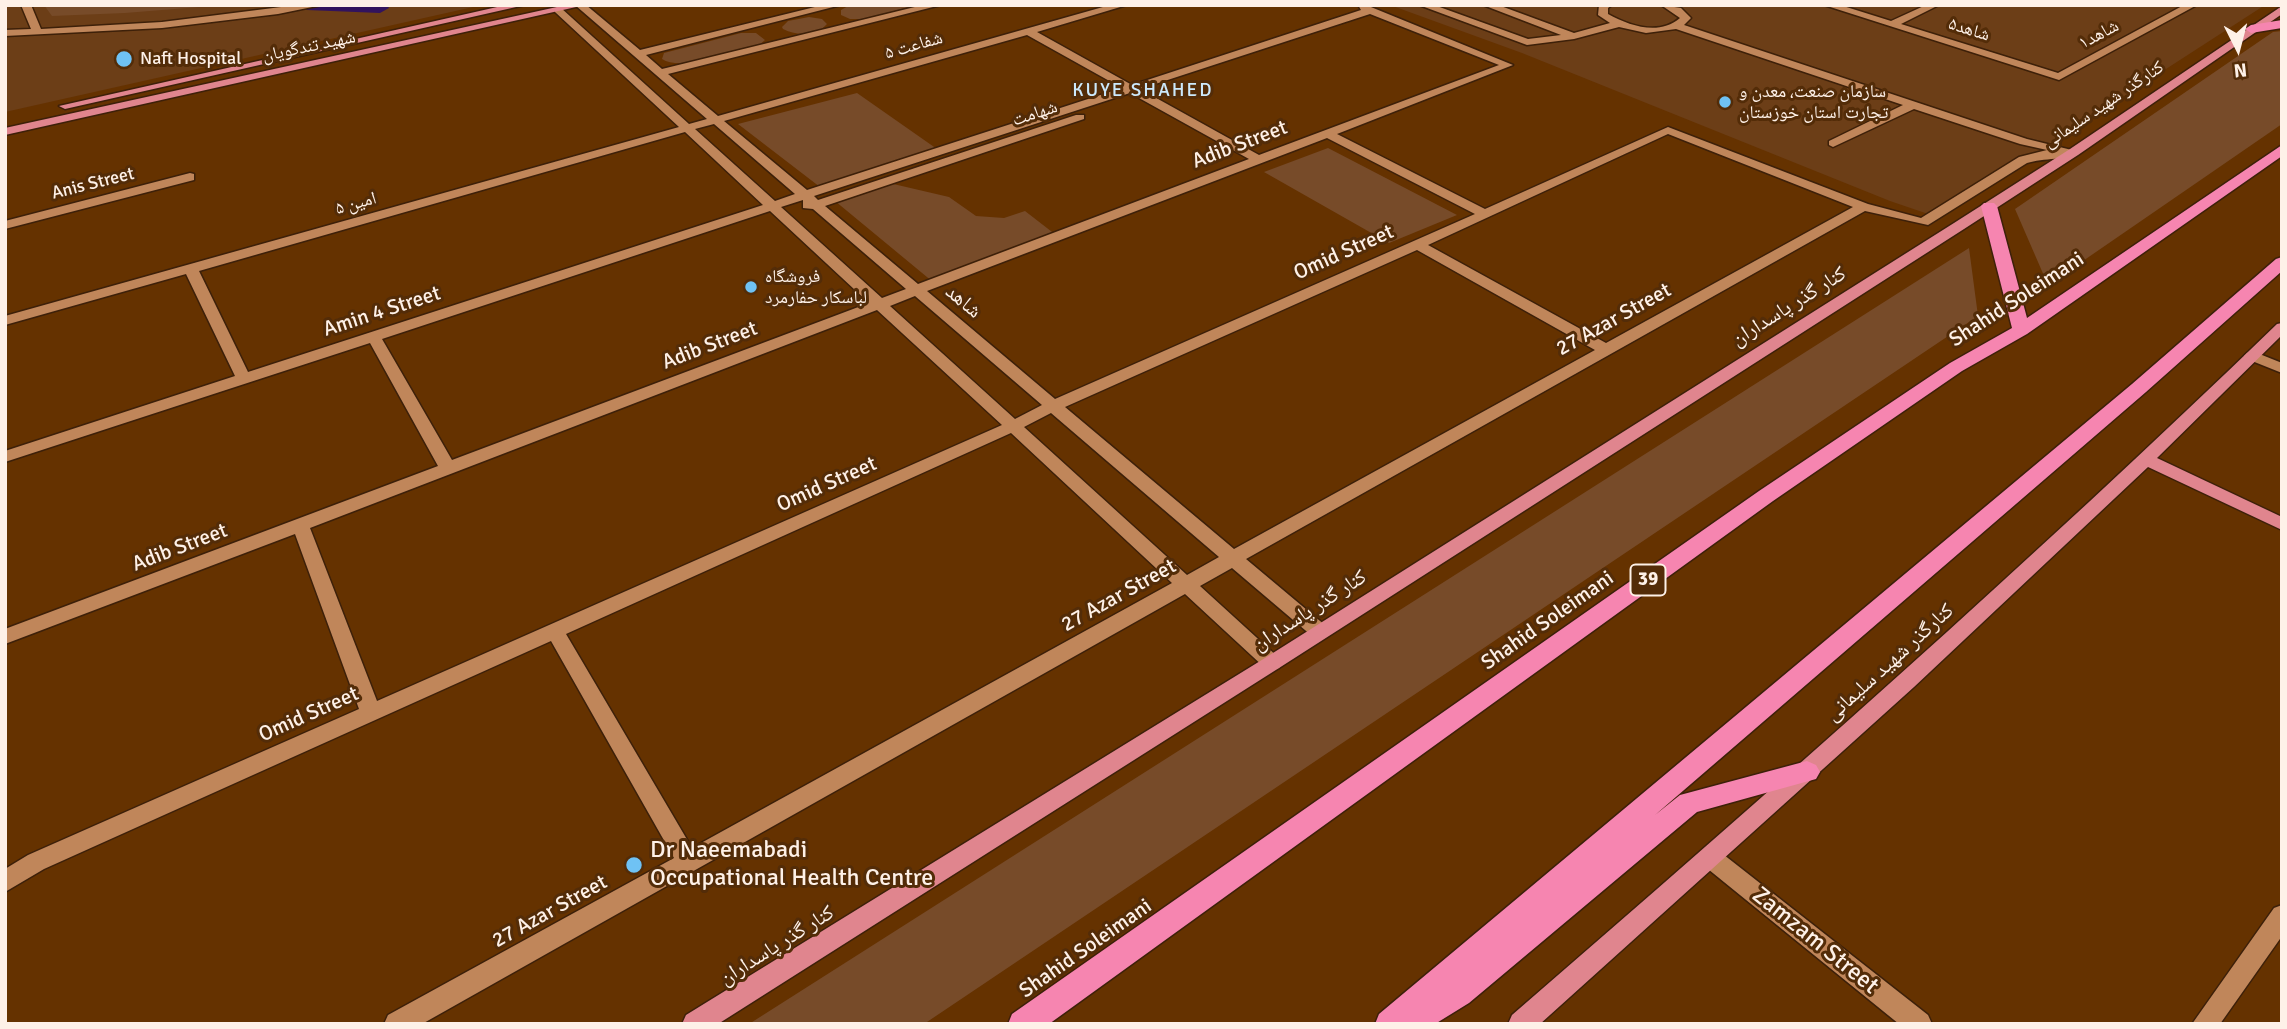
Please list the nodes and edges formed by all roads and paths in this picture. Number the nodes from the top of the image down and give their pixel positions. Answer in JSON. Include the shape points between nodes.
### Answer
{"nodes":[{"id":1,"x":26,"y":5,"type":"edge"},
{"id":2,"x":265,"y":5,"type":"edge"},
{"id":3,"x":317,"y":5,"type":"edge"},
{"id":4,"x":520,"y":5,"type":"edge"},
{"id":5,"x":580,"y":5,"type":"edge"},
{"id":6,"x":836,"y":5,"type":"edge"},
{"id":7,"x":936,"y":5,"type":"edge"},
{"id":8,"x":1122,"y":5,"type":"edge"},
{"id":9,"x":1358,"y":5,"type":"edge"},
{"id":10,"x":1424,"y":5,"type":"edge"},
{"id":11,"x":1489,"y":5,"type":"edge"},
{"id":12,"x":1606,"y":5,"type":"edge"},
{"id":13,"x":1666,"y":5,"type":"edge"},
{"id":14,"x":1829,"y":5,"type":"edge"},
{"id":15,"x":1934,"y":5,"type":"edge"},
{"id":16,"x":2192,"y":5,"type":"edge"},
{"id":17,"x":299,"y":7,"type":"edge"},
{"id":18,"x":821,"y":9,"type":"junction"},
{"id":19,"x":2282,"y":9,"type":"edge"},
{"id":20,"x":558,"y":10,"type":"junction"},
{"id":21,"x":1371,"y":10,"type":"junction"},
{"id":22,"x":1385,"y":16,"type":"junction"},
{"id":23,"x":5,"y":23,"type":"edge"},
{"id":24,"x":760,"y":24,"type":"junction"},
{"id":25,"x":1617,"y":24,"type":"junction"},
{"id":26,"x":2282,"y":24,"type":"edge"},
{"id":27,"x":1891,"y":25,"type":"junction"},
{"id":28,"x":848,"y":27,"type":"junction"},
{"id":29,"x":1679,"y":27,"type":"junction"},
{"id":30,"x":36,"y":28,"type":"junction"},
{"id":31,"x":2252,"y":29,"type":"junction"},
{"id":32,"x":1029,"y":32,"type":"junction"},
{"id":33,"x":5,"y":33,"type":"edge"},
{"id":34,"x":1574,"y":36,"type":"junction"},
{"id":35,"x":785,"y":43,"type":"junction"},
{"id":36,"x":638,"y":54,"type":"junction"},
{"id":37,"x":660,"y":73,"type":"junction"},
{"id":38,"x":2059,"y":77,"type":"joint"},
{"id":39,"x":1130,"y":89,"type":"junction"},
{"id":40,"x":1144,"y":96,"type":"junction"},
{"id":41,"x":1913,"y":105,"type":"junction"},
{"id":42,"x":5,"y":120,"type":"edge"},
{"id":43,"x":717,"y":121,"type":"junction"},
{"id":44,"x":689,"y":129,"type":"junction"},
{"id":45,"x":5,"y":132,"type":"edge"},
{"id":46,"x":1328,"y":134,"type":"junction"},
{"id":47,"x":1833,"y":143,"type":"dead end"},
{"id":48,"x":2282,"y":149,"type":"edge"},
{"id":49,"x":2074,"y":152,"type":"junction"},
{"id":50,"x":1259,"y":160,"type":"junction"},
{"id":51,"x":190,"y":177,"type":"dead end"},
{"id":52,"x":810,"y":200,"type":"junction"},
{"id":53,"x":772,"y":206,"type":"junction"},
{"id":54,"x":1989,"y":206,"type":"junction"},
{"id":55,"x":1863,"y":207,"type":"junction"},
{"id":56,"x":1485,"y":214,"type":"junction"},
{"id":57,"x":5,"y":225,"type":"edge"},
{"id":58,"x":1947,"y":233,"type":"joint"},
{"id":59,"x":1418,"y":245,"type":"junction"},
{"id":60,"x":2282,"y":261,"type":"edge"},
{"id":61,"x":191,"y":269,"type":"junction"},
{"id":62,"x":918,"y":291,"type":"junction"},
{"id":63,"x":879,"y":304,"type":"junction"},
{"id":64,"x":5,"y":321,"type":"edge"},
{"id":65,"x":2282,"y":327,"type":"edge"},
{"id":66,"x":2021,"y":330,"type":"junction"},
{"id":67,"x":374,"y":337,"type":"junction"},
{"id":68,"x":1607,"y":350,"type":"junction"},
{"id":69,"x":2252,"y":356,"type":"junction"},
{"id":70,"x":2282,"y":368,"type":"edge"},
{"id":71,"x":244,"y":379,"type":"junction"},
{"id":72,"x":1053,"y":406,"type":"junction"},
{"id":73,"x":1013,"y":426,"type":"junction"},
{"id":74,"x":5,"y":457,"type":"edge"},
{"id":75,"x":2148,"y":460,"type":"junction"},
{"id":76,"x":449,"y":468,"type":"junction"},
{"id":77,"x":300,"y":524,"type":"junction"},
{"id":78,"x":2282,"y":524,"type":"edge"},
{"id":79,"x":1233,"y":558,"type":"junction"},
{"id":80,"x":1185,"y":585,"type":"junction"},
{"id":81,"x":555,"y":631,"type":"junction"},
{"id":82,"x":1319,"y":631,"type":"junction"},
{"id":83,"x":5,"y":637,"type":"edge"},
{"id":84,"x":1272,"y":663,"type":"junction"},
{"id":85,"x":371,"y":713,"type":"junction"},
{"id":86,"x":1807,"y":772,"type":"junction"},
{"id":87,"x":1711,"y":858,"type":"junction"},
{"id":88,"x":688,"y":862,"type":"junction"},
{"id":89,"x":5,"y":882,"type":"edge"},
{"id":90,"x":2282,"y":916,"type":"edge"},
{"id":91,"x":397,"y":1024,"type":"edge"},
{"id":92,"x":695,"y":1024,"type":"edge"},
{"id":93,"x":1023,"y":1024,"type":"edge"},
{"id":94,"x":1390,"y":1024,"type":"edge"},
{"id":95,"x":1407,"y":1024,"type":"edge"},
{"id":96,"x":1521,"y":1024,"type":"edge"},
{"id":97,"x":1919,"y":1024,"type":"edge"},
{"id":98,"x":2205,"y":1024,"type":"edge"}],
"edges":[{"from":1,"to":30,"type":"street"},
{"from":2,"to":30,"type":"street"},
{"from":3,"to":17,"type":"street"},
{"from":4,"to":42,"type":"main road","name":"شهید تندگویان"},
{"from":5,"to":20,"type":"main road","name":"شهید تندگویان"},
{"from":5,"to":36,"type":"street","name":"شاهد"},
{"from":6,"to":18,"type":"street"},
{"from":7,"to":28,"type":"street"},
{"from":8,"to":32,"type":"street","name":"شفاعت ۵"},
{"from":9,"to":21,"type":"street"},
{"from":10,"to":34,"type":"street","via":[[1520,41]]},
{"from":11,"to":34,"type":"street"},
{"from":12,"to":25,"type":"street","via":[[1603,15]]},
{"from":13,"to":29,"type":"street","via":[[1686,18]]},
{"from":14,"to":27,"type":"street","name":"شاهد۵"},
{"from":15,"to":27,"type":"street"},
{"from":16,"to":38,"type":"street","name":"شاهد۱"},
{"from":17,"to":30,"type":"street","via":[[149,27]]},
{"from":18,"to":24,"type":"street"},
{"from":18,"to":28,"type":"street"},
{"from":19,"to":31,"type":"main road","name":"کنارگذر شهید سلیمانی"},
{"from":20,"to":44,"type":"street"},
{"from":20,"to":45,"type":"main road","name":"شهید تندگویان"},
{"from":21,"to":22,"type":"street"},
{"from":21,"to":39,"type":"street","name":"شهامت"},
{"from":22,"to":40,"type":"street","name":"شهامت"},
{"from":22,"to":46,"type":"street","name":"Adib Street","via":[[1508,65]]},
{"from":23,"to":30,"type":"street"},
{"from":24,"to":35,"type":"street"},
{"from":24,"to":36,"type":"street"},
{"from":25,"to":29,"type":"street","via":[[1639,29]]},
{"from":25,"to":34,"type":"street"},
{"from":26,"to":31,"type":"highway"},
{"from":27,"to":38,"type":"street","name":"شاهد۵"},
{"from":28,"to":35,"type":"street"},
{"from":29,"to":41,"type":"street"},
{"from":30,"to":33,"type":"street"},
{"from":31,"to":49,"type":"main road","name":"کنارگذر شهید سلیمانی"},
{"from":32,"to":39,"type":"street"},
{"from":32,"to":43,"type":"street","name":"شفاعت ۵"},
{"from":35,"to":37,"type":"street"},
{"from":36,"to":37,"type":"street","name":"شاهد"},
{"from":37,"to":43,"type":"street","name":"شاهد"},
{"from":39,"to":40,"type":"street"},
{"from":39,"to":52,"type":"street","name":"شهامت"},
{"from":40,"to":50,"type":"street"},
{"from":40,"to":52,"type":"street","name":"شهامت"},
{"from":41,"to":47,"type":"street"},
{"from":41,"to":49,"type":"street","via":[[2024,142]]},
{"from":43,"to":44,"type":"street","name":"امین ۵"},
{"from":43,"to":52,"type":"street","name":"شاهد"},
{"from":44,"to":53,"type":"street"},
{"from":44,"to":61,"type":"street","name":"امین ۵"},
{"from":46,"to":50,"type":"street","name":"Adib Street"},
{"from":46,"to":56,"type":"street"},
{"from":48,"to":66,"type":"highway","name":"Shahid Soleimani","number":"39"},
{"from":49,"to":54,"type":"main road","name":"کنارگذر شهید سلیمانی"},
{"from":49,"to":55,"type":"street","via":[[2022,160],[1923,222]]},
{"from":50,"to":62,"type":"street","name":"Adib Street"},
{"from":51,"to":57,"type":"street","name":"Anis Street"},
{"from":52,"to":53,"type":"street","name":"Amin 4 Street"},
{"from":52,"to":62,"type":"street","name":"شاهد"},
{"from":53,"to":63,"type":"street"},
{"from":53,"to":67,"type":"street","name":"Amin 4 Street"},
{"from":54,"to":58,"type":"main road","name":"کنارگذر شهید سلیمانی"},
{"from":54,"to":66,"type":"highway"},
{"from":55,"to":56,"type":"street","name":"Omid Street","via":[[1668,130]]},
{"from":55,"to":68,"type":"street","name":"27 Azar Street"},
{"from":56,"to":59,"type":"street","name":"Omid Street"},
{"from":58,"to":82,"type":"main road","name":"کنار گذر پاسداران"},
{"from":59,"to":68,"type":"street"},
{"from":59,"to":72,"type":"street","name":"Omid Street"},
{"from":60,"to":94,"type":"highway","via":[[2139,388]]},
{"from":61,"to":64,"type":"street","name":"امین ۵"},
{"from":61,"to":71,"type":"street"},
{"from":62,"to":63,"type":"street","name":"Adib Street"},
{"from":62,"to":72,"type":"street","name":"شاهد"},
{"from":63,"to":73,"type":"street"},
{"from":63,"to":76,"type":"street","name":"Adib Street"},
{"from":65,"to":69,"type":"main road","name":"کنارگذر شهید سلیمانی"},
{"from":66,"to":93,"type":"highway","name":"Shahid Soleimani","number":"39","via":[[1956,367],[1766,496]]},
{"from":67,"to":71,"type":"street","name":"Amin 4 Street"},
{"from":67,"to":76,"type":"street"},
{"from":68,"to":79,"type":"street","name":"27 Azar Street"},
{"from":69,"to":70,"type":"street"},
{"from":69,"to":75,"type":"main road","name":"کنارگذر شهید سلیمانی"},
{"from":71,"to":74,"type":"street","name":"Amin 4 Street"},
{"from":72,"to":73,"type":"street","name":"Omid Street"},
{"from":72,"to":79,"type":"street","name":"شاهد"},
{"from":73,"to":80,"type":"street"},
{"from":73,"to":81,"type":"street","name":"Omid Street"},
{"from":75,"to":78,"type":"main road"},
{"from":75,"to":86,"type":"main road","name":"کنارگذر شهید سلیمانی"},
{"from":76,"to":77,"type":"street","name":"Adib Street"},
{"from":77,"to":83,"type":"street","name":"Adib Street"},
{"from":77,"to":85,"type":"street"},
{"from":79,"to":80,"type":"street","name":"27 Azar Street"},
{"from":79,"to":82,"type":"street","name":"شاهد"},
{"from":80,"to":84,"type":"street"},
{"from":80,"to":88,"type":"street","name":"27 Azar Street"},
{"from":81,"to":85,"type":"street","name":"Omid Street"},
{"from":81,"to":88,"type":"street"},
{"from":82,"to":84,"type":"main road","name":"کنار گذر پاسداران"},
{"from":84,"to":92,"type":"main road","name":"کنار گذر پاسداران"},
{"from":85,"to":89,"type":"street","name":"Omid Street","via":[[36,862]]},
{"from":86,"to":87,"type":"main road","name":"کنارگذر شهید سلیمانی"},
{"from":86,"to":95,"type":"highway","via":[[1689,803],[1458,993]]},
{"from":87,"to":96,"type":"main road","name":"کنارگذر شهید سلیمانی"},
{"from":87,"to":97,"type":"street","name":"Zamzam Street"},
{"from":88,"to":91,"type":"street","name":"27 Azar Street"},
{"from":90,"to":98,"type":"street"}]}
